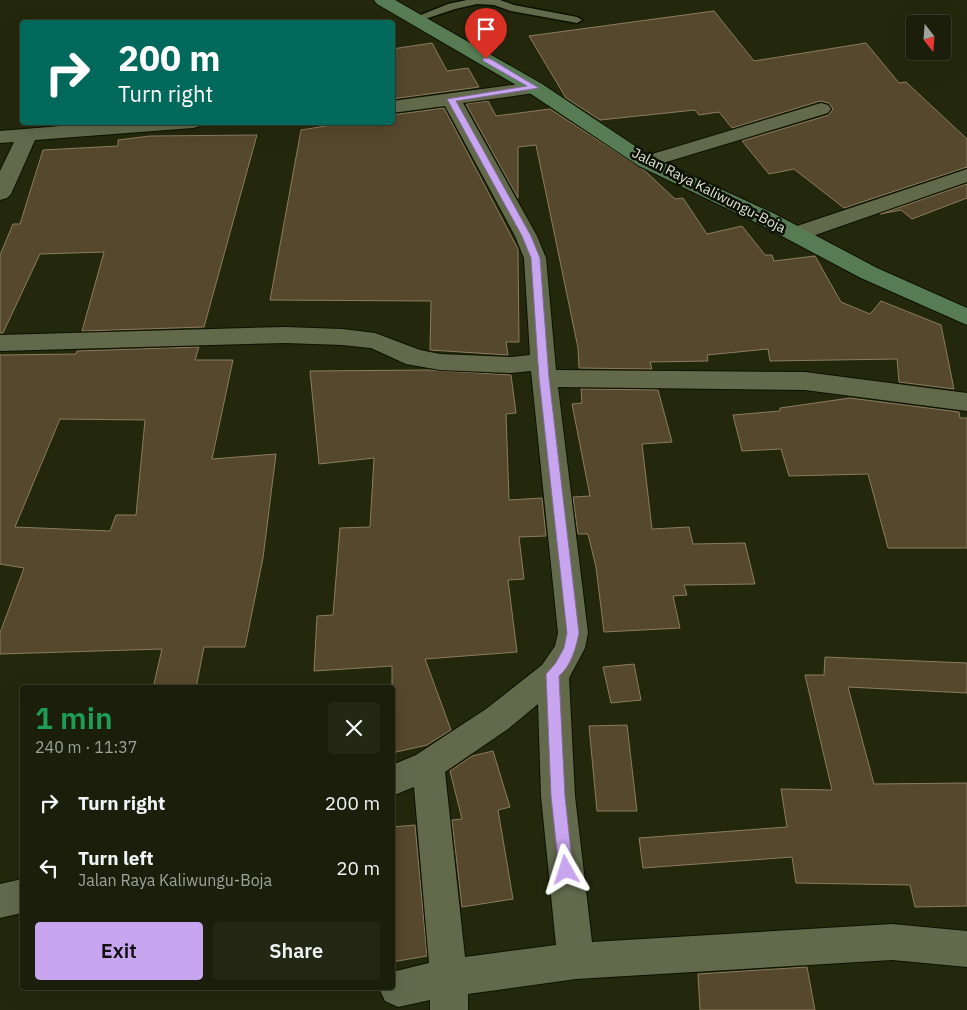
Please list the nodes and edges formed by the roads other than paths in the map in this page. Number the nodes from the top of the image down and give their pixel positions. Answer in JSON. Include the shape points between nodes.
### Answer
{"nodes":[{"id":1,"x":383,"y":0,"type":"edge"},
{"id":2,"x":416,"y":19,"type":"junction"},
{"id":3,"x":576,"y":20,"type":"dead end"},
{"id":4,"x":535,"y":88,"type":"junction"},
{"id":5,"x":451,"y":99,"type":"junction"},
{"id":6,"x":395,"y":107,"type":"edge"},
{"id":7,"x":821,"y":109,"type":"dead end"},
{"id":8,"x":155,"y":125,"type":"edge"},
{"id":9,"x":27,"y":135,"type":"junction"},
{"id":10,"x":0,"y":136,"type":"edge"},
{"id":11,"x":646,"y":162,"type":"junction"},
{"id":12,"x":967,"y":175,"type":"edge"},
{"id":13,"x":0,"y":194,"type":"edge"},
{"id":14,"x":796,"y":234,"type":"junction"},
{"id":15,"x":967,"y":317,"type":"edge"},
{"id":16,"x":0,"y":343,"type":"edge"},
{"id":17,"x":544,"y":370,"type":"junction"},
{"id":18,"x":967,"y":402,"type":"edge"},
{"id":19,"x":552,"y":674,"type":"junction"},
{"id":20,"x":428,"y":764,"type":"junction"},
{"id":21,"x":395,"y":780,"type":"edge"},
{"id":22,"x":20,"y":896,"type":"edge"},
{"id":23,"x":0,"y":901,"type":"edge"},
{"id":24,"x":967,"y":949,"type":"edge"},
{"id":25,"x":576,"y":961,"type":"junction"},
{"id":26,"x":398,"y":988,"type":"dead end"},
{"id":27,"x":449,"y":994,"type":"edge"}],
"edges":[{"from":1,"to":2,"type":"main road","name":"Jalan Raya Kaliwungu-Boja"},
{"from":2,"to":3,"type":"lane","via":[[477,1],[496,2],[511,8]]},
{"from":2,"to":4,"type":"main road","name":"Jalan Raya Kaliwungu-Boja"},
{"from":4,"to":5,"type":"street"},
{"from":4,"to":11,"type":"main road","name":"Jalan Raya Kaliwungu-Boja"},
{"from":5,"to":6,"type":"street"},
{"from":5,"to":17,"type":"street","via":[[535,258]]},
{"from":7,"to":11,"type":"street"},
{"from":8,"to":9,"type":"street"},
{"from":9,"to":10,"type":"street"},
{"from":9,"to":13,"type":"street"},
{"from":11,"to":14,"type":"main road","name":"Jalan Raya Kaliwungu-Boja"},
{"from":12,"to":14,"type":"street"},
{"from":14,"to":15,"type":"main road","name":"Jalan Raya Kaliwungu-Boja","via":[[868,273]]},
{"from":16,"to":17,"type":"street","via":[[128,342],[286,335],[342,337],[375,340],[415,358]]},
{"from":17,"to":18,"type":"street","via":[[805,381]]},
{"from":17,"to":19,"type":"street","via":[[573,633],[570,648]]},
{"from":19,"to":20,"type":"street","via":[[497,719]]},
{"from":19,"to":25,"type":"street","via":[[558,796]]},
{"from":20,"to":21,"type":"street"},
{"from":20,"to":27,"type":"street"},
{"from":22,"to":23,"type":"street"},
{"from":24,"to":25,"type":"street","via":[[892,942]]},
{"from":25,"to":27,"type":"street"},
{"from":26,"to":27,"type":"street"}]}
